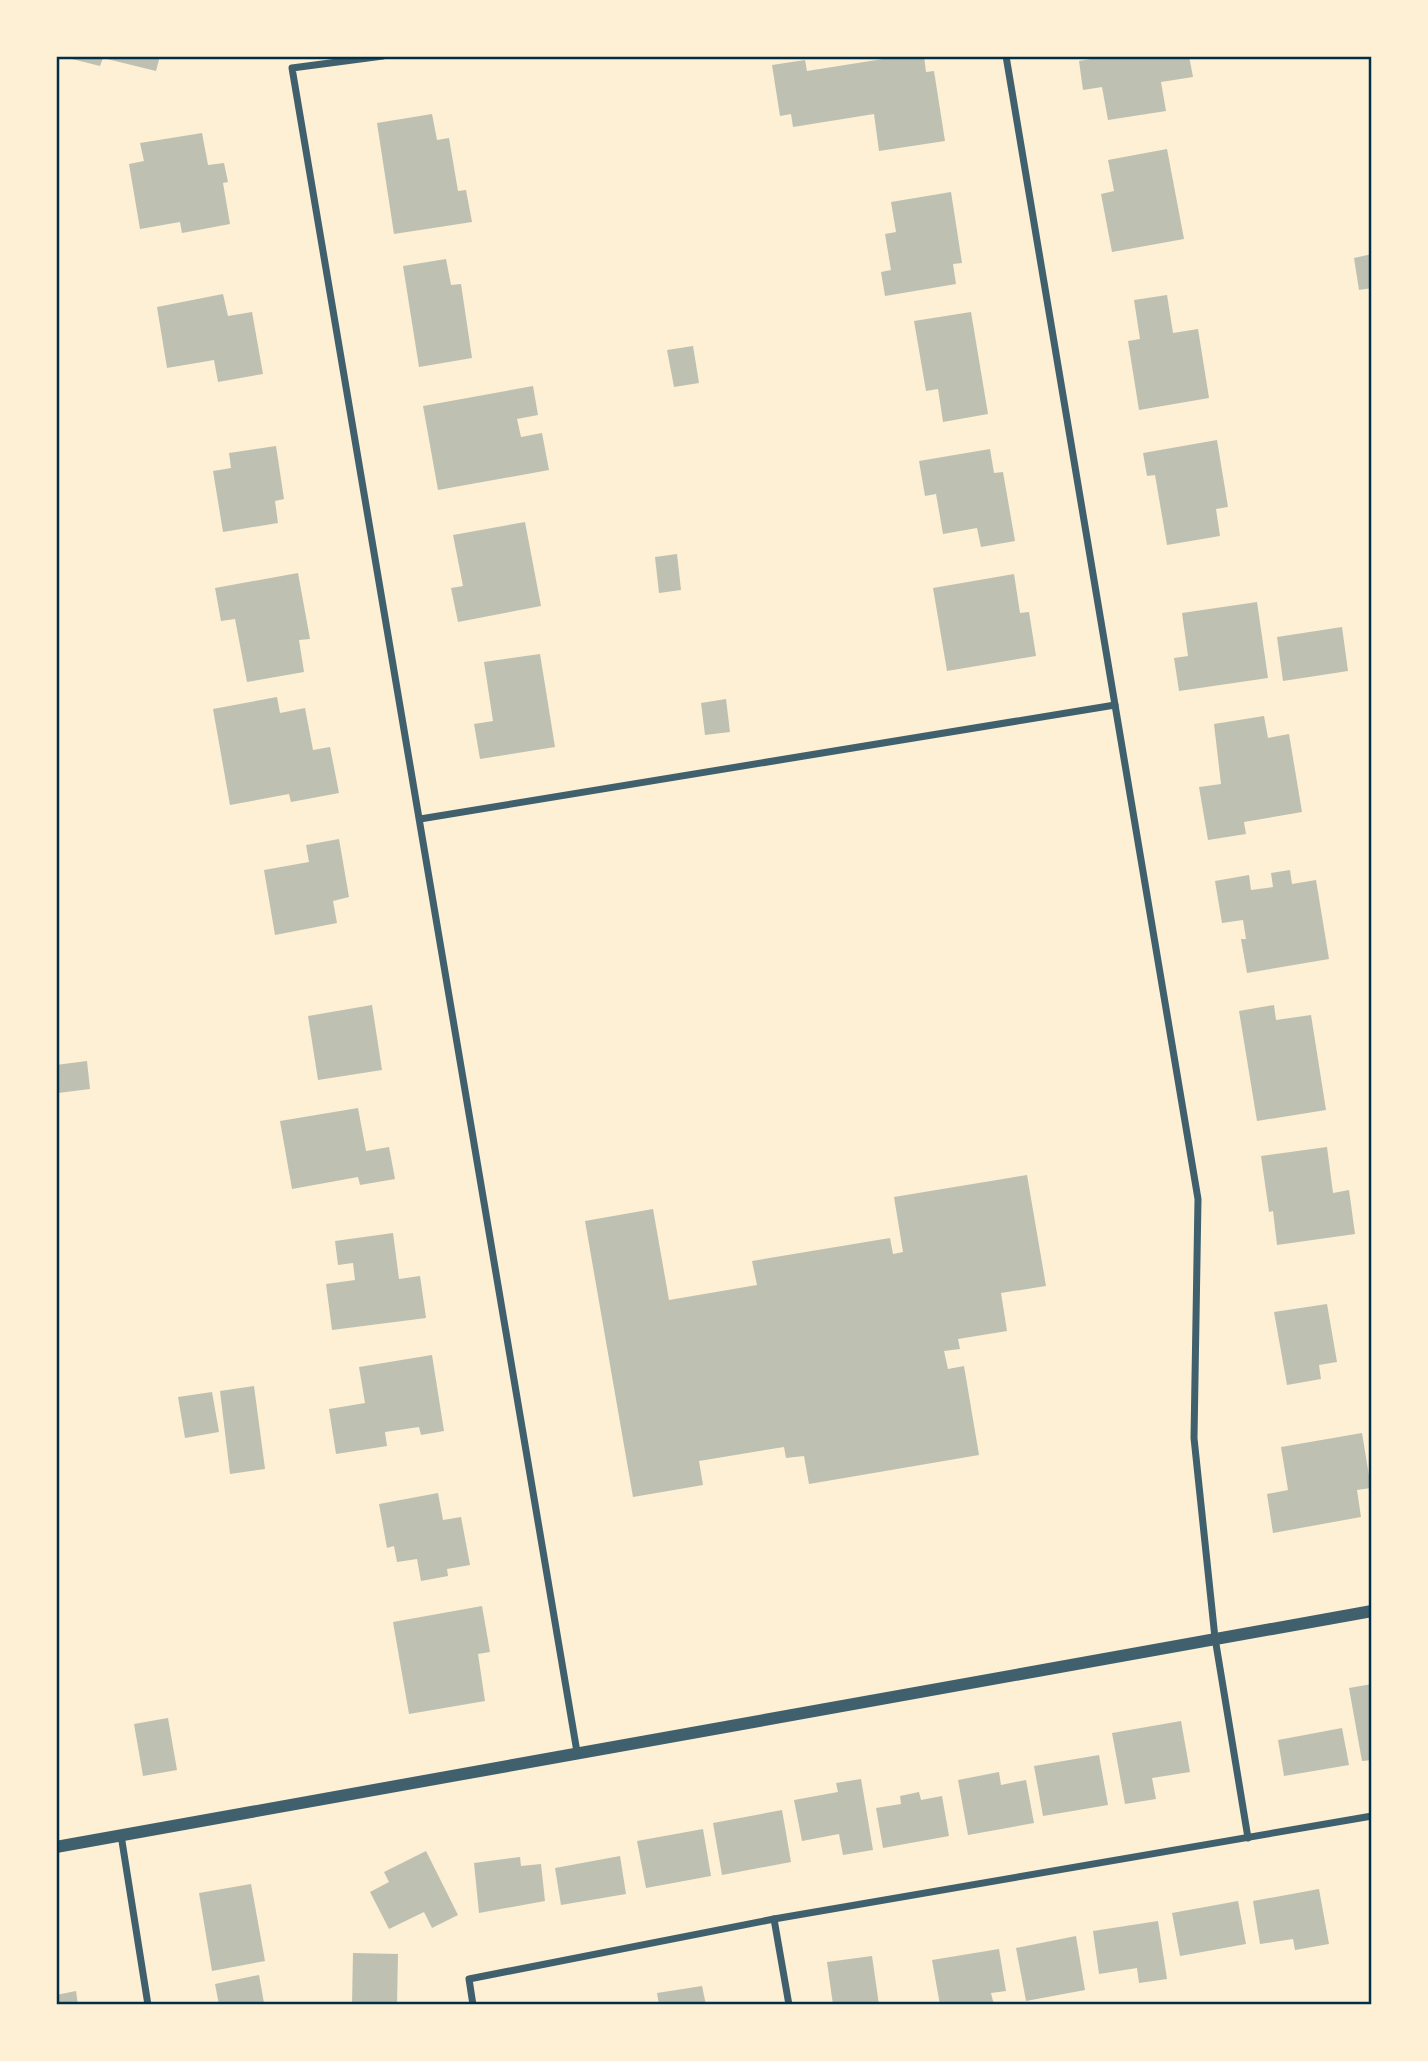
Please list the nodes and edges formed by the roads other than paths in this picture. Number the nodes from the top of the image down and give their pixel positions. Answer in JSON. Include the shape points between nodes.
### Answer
{"nodes":[{"id":1,"x":383,"y":56,"type":"edge"},
{"id":2,"x":1006,"y":56,"type":"edge"},
{"id":3,"x":1115,"y":705,"type":"junction"},
{"id":4,"x":420,"y":819,"type":"junction"},
{"id":5,"x":1372,"y":1611,"type":"edge"},
{"id":6,"x":1215,"y":1639,"type":"junction"},
{"id":7,"x":577,"y":1752,"type":"junction"},
{"id":8,"x":1372,"y":1816,"type":"edge"},
{"id":9,"x":121,"y":1835,"type":"junction"},
{"id":10,"x":1248,"y":1838,"type":"junction"},
{"id":11,"x":56,"y":1847,"type":"edge"},
{"id":12,"x":774,"y":1919,"type":"junction"},
{"id":13,"x":148,"y":2005,"type":"edge"},
{"id":14,"x":473,"y":2005,"type":"edge"},
{"id":15,"x":789,"y":2005,"type":"edge"}],
"edges":[{"from":1,"to":4,"type":"street","via":[[292,68]]},
{"from":2,"to":3,"type":"street"},
{"from":3,"to":4,"type":"street"},
{"from":3,"to":6,"type":"street","via":[[1198,1199],[1194,1438]]},
{"from":4,"to":7,"type":"street"},
{"from":5,"to":6,"type":"street"},
{"from":6,"to":7,"type":"street"},
{"from":6,"to":10,"type":"street"},
{"from":7,"to":9,"type":"street"},
{"from":8,"to":10,"type":"street"},
{"from":9,"to":11,"type":"street"},
{"from":9,"to":13,"type":"street"},
{"from":10,"to":12,"type":"street"},
{"from":12,"to":14,"type":"street","via":[[469,1979]]},
{"from":12,"to":15,"type":"street"}]}
